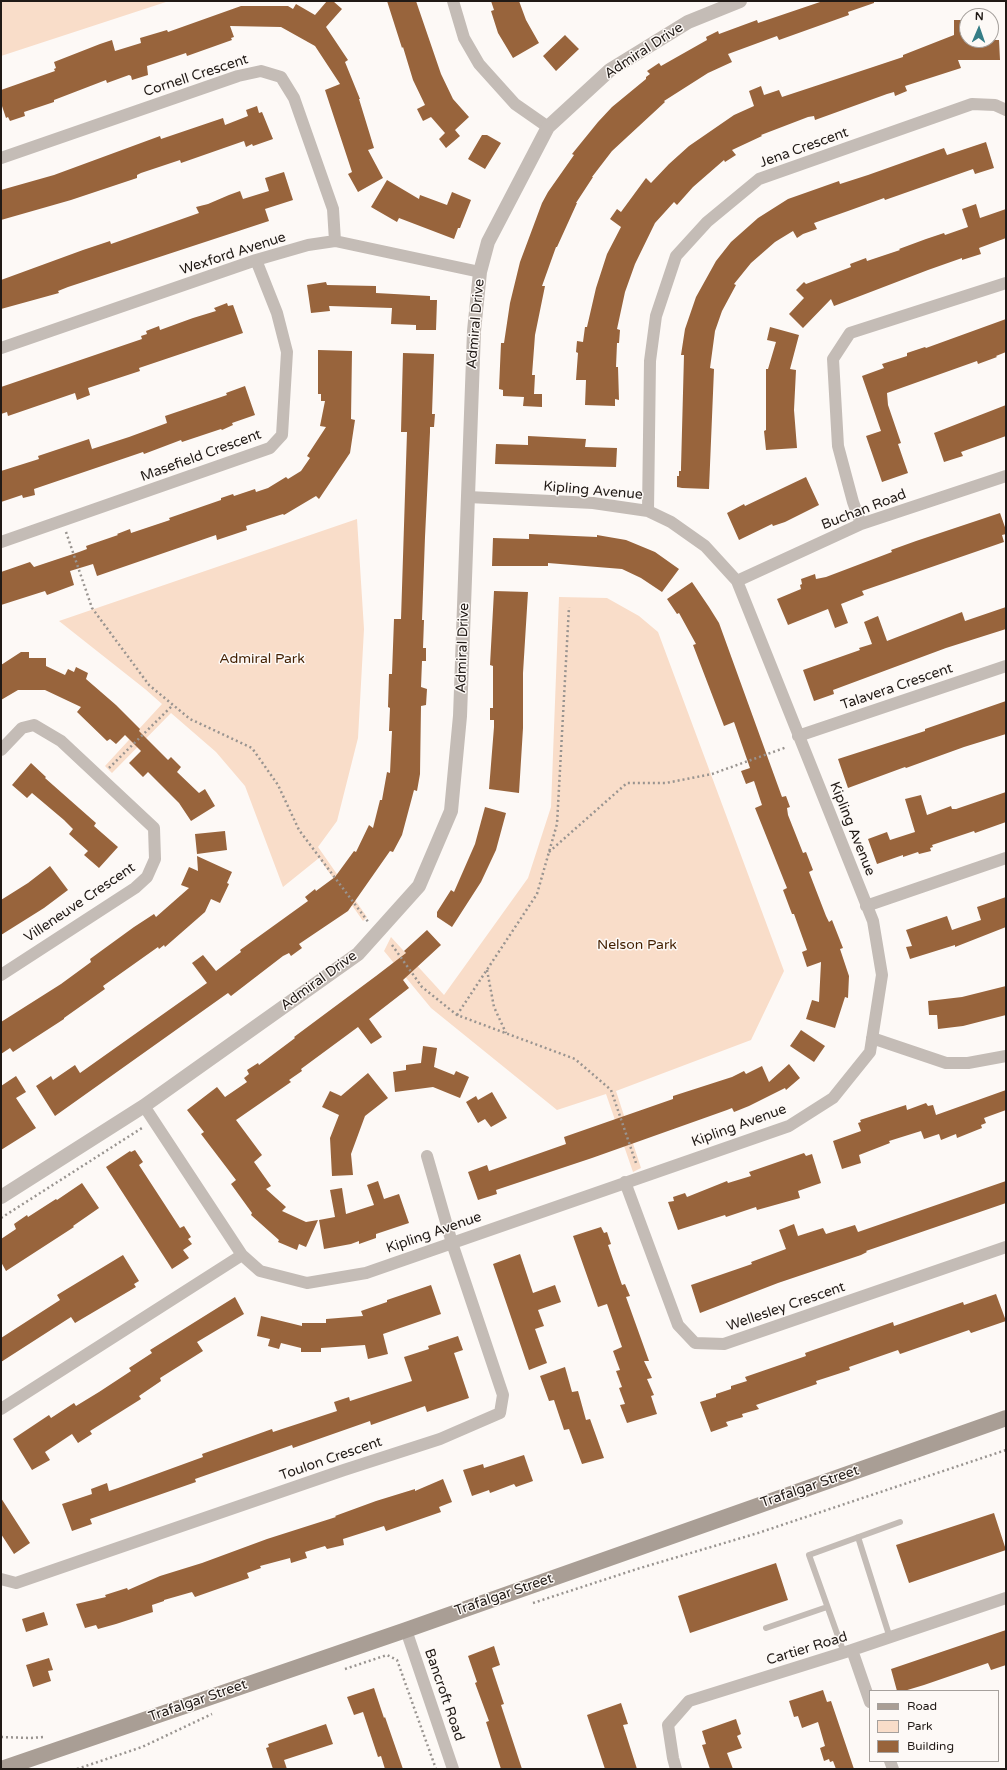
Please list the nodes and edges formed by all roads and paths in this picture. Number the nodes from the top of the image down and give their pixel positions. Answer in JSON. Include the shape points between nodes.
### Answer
{"nodes":[{"id":1,"x":453,"y":1,"type":"edge"},
{"id":2,"x":740,"y":1,"type":"edge"},
{"id":3,"x":1006,"y":110,"type":"edge"},
{"id":4,"x":548,"y":128,"type":"junction"},
{"id":5,"x":1,"y":158,"type":"edge"},
{"id":6,"x":335,"y":241,"type":"junction"},
{"id":7,"x":256,"y":260,"type":"junction"},
{"id":8,"x":480,"y":272,"type":"junction"},
{"id":9,"x":1006,"y":283,"type":"edge"},
{"id":10,"x":1,"y":348,"type":"edge"},
{"id":11,"x":1006,"y":476,"type":"edge"},
{"id":12,"x":468,"y":497,"type":"junction"},
{"id":13,"x":648,"y":511,"type":"junction"},
{"id":14,"x":861,"y":524,"type":"junction"},
{"id":15,"x":65,"y":530,"type":"dead end"},
{"id":16,"x":1,"y":542,"type":"edge"},
{"id":17,"x":737,"y":581,"type":"junction"},
{"id":18,"x":569,"y":607,"type":"dead end"},
{"id":19,"x":1006,"y":666,"type":"edge"},
{"id":20,"x":173,"y":705,"type":"junction"},
{"id":21,"x":798,"y":736,"type":"junction"},
{"id":22,"x":787,"y":747,"type":"dead end"},
{"id":23,"x":1,"y":750,"type":"edge"},
{"id":24,"x":100,"y":777,"type":"junction"},
{"id":25,"x":549,"y":852,"type":"junction"},
{"id":26,"x":1006,"y":858,"type":"edge"},
{"id":27,"x":866,"y":906,"type":"junction"},
{"id":28,"x":378,"y":932,"type":"junction"},
{"id":29,"x":392,"y":945,"type":"dead end"},
{"id":30,"x":487,"y":969,"type":"junction"},
{"id":31,"x":1,"y":975,"type":"edge"},
{"id":32,"x":458,"y":1014,"type":"junction"},
{"id":33,"x":506,"y":1033,"type":"junction"},
{"id":34,"x":872,"y":1038,"type":"junction"},
{"id":35,"x":1006,"y":1056,"type":"edge"},
{"id":36,"x":144,"y":1106,"type":"junction"},
{"id":37,"x":142,"y":1128,"type":"dead end"},
{"id":38,"x":427,"y":1156,"type":"dead end"},
{"id":39,"x":636,"y":1163,"type":"dead end"},
{"id":40,"x":625,"y":1182,"type":"junction"},
{"id":41,"x":1,"y":1197,"type":"edge"},
{"id":42,"x":1,"y":1218,"type":"edge"},
{"id":43,"x":452,"y":1243,"type":"junction"},
{"id":44,"x":1006,"y":1247,"type":"edge"},
{"id":45,"x":242,"y":1255,"type":"junction"},
{"id":46,"x":1,"y":1409,"type":"edge"},
{"id":47,"x":1006,"y":1418,"type":"edge"},
{"id":48,"x":1006,"y":1450,"type":"edge"},
{"id":49,"x":900,"y":1522,"type":"dead end"},
{"id":50,"x":858,"y":1537,"type":"junction"},
{"id":51,"x":1,"y":1579,"type":"edge"},
{"id":52,"x":1006,"y":1598,"type":"edge"},
{"id":53,"x":533,"y":1603,"type":"dead end"},
{"id":54,"x":828,"y":1606,"type":"junction"},
{"id":55,"x":766,"y":1628,"type":"dead end"},
{"id":56,"x":406,"y":1630,"type":"junction"},
{"id":57,"x":890,"y":1638,"type":"junction"},
{"id":58,"x":848,"y":1652,"type":"junction"},
{"id":59,"x":342,"y":1670,"type":"dead end"},
{"id":60,"x":869,"y":1700,"type":"edge"},
{"id":61,"x":214,"y":1713,"type":"dead end"},
{"id":62,"x":49,"y":1736,"type":"dead end"},
{"id":63,"x":1,"y":1737,"type":"edge"},
{"id":64,"x":1,"y":1768,"type":"edge"},
{"id":65,"x":77,"y":1769,"type":"edge"},
{"id":66,"x":436,"y":1769,"type":"edge"},
{"id":67,"x":453,"y":1769,"type":"edge"},
{"id":68,"x":676,"y":1769,"type":"edge"}],
"edges":[{"from":1,"to":4,"type":"street","via":[[464,38],[479,64],[515,104]]},
{"from":2,"to":4,"type":"street","name":"Admiral Drive","via":[[688,22],[610,70]]},
{"from":3,"to":13,"type":"street","name":"Jena Crescent","via":[[995,105],[972,104],[759,179],[707,222],[676,256],[656,316],[650,361]]},
{"from":4,"to":8,"type":"street","name":"Admiral Drive","via":[[488,242]]},
{"from":5,"to":6,"type":"street","name":"Cornell Crescent","via":[[238,76],[261,71],[281,77],[294,98],[333,209]]},
{"from":6,"to":7,"type":"street","name":"Wexford Avenue","via":[[308,245]]},
{"from":6,"to":8,"type":"street","name":"Wexford Avenue"},
{"from":7,"to":10,"type":"street","name":"Wexford Avenue"},
{"from":7,"to":16,"type":"street","name":"Masefield Crescent","via":[[277,313],[287,352],[282,435],[270,448]]},
{"from":8,"to":12,"type":"street","name":"Admiral Drive","via":[[474,331]]},
{"from":9,"to":14,"type":"street","via":[[850,333],[833,360],[838,446]]},
{"from":11,"to":14,"type":"street","name":"Buchan Road"},
{"from":12,"to":13,"type":"street","name":"Kipling Avenue","via":[[593,504]]},
{"from":12,"to":28,"type":"street","name":"Admiral Drive","via":[[460,716],[451,811],[419,886]]},
{"from":13,"to":17,"type":"street","name":"Kipling Avenue","via":[[671,522],[705,546]]},
{"from":14,"to":17,"type":"street","name":"Buchan Road"},
{"from":15,"to":20,"type":"path","via":[[92,608],[149,685]]},
{"from":17,"to":21,"type":"street","name":"Kipling Avenue"},
{"from":18,"to":25,"type":"path","via":[[557,824]]},
{"from":19,"to":21,"type":"street","name":"Talavera Crescent"},
{"from":20,"to":24,"type":"path"},
{"from":20,"to":28,"type":"path","via":[[190,719],[252,748],[278,785],[300,830]]},
{"from":21,"to":27,"type":"street","name":"Kipling Avenue"},
{"from":22,"to":25,"type":"path","via":[[712,774],[666,783],[627,783]]},
{"from":23,"to":24,"type":"street","name":"Villeneuve Crescent","via":[[22,728],[34,725],[61,741]]},
{"from":24,"to":31,"type":"street","name":"Villeneuve Crescent","via":[[154,828],[155,859],[147,877],[135,888]]},
{"from":25,"to":30,"type":"path","via":[[537,894]]},
{"from":26,"to":27,"type":"street"},
{"from":27,"to":34,"type":"street","name":"Kipling Avenue","via":[[873,922],[882,975]]},
{"from":28,"to":36,"type":"street","name":"Admiral Drive","via":[[358,954]]},
{"from":29,"to":32,"type":"path","via":[[422,987]]},
{"from":30,"to":32,"type":"path"},
{"from":30,"to":33,"type":"path","via":[[494,1007]]},
{"from":32,"to":33,"type":"path"},
{"from":33,"to":39,"type":"path","via":[[575,1060],[611,1090]]},
{"from":34,"to":35,"type":"street","via":[[946,1063],[968,1064]]},
{"from":34,"to":40,"type":"street","name":"Kipling Avenue","via":[[870,1052],[833,1098],[789,1126]]},
{"from":36,"to":41,"type":"street","name":"Admiral Drive"},
{"from":36,"to":45,"type":"street","name":"Kipling Avenue"},
{"from":37,"to":42,"type":"path"},
{"from":38,"to":43,"type":"street"},
{"from":40,"to":43,"type":"street","name":"Kipling Avenue"},
{"from":40,"to":44,"type":"street","name":"Wellesley Crescent","via":[[678,1325],[695,1343],[724,1344]]},
{"from":43,"to":45,"type":"street","name":"Kipling Avenue","via":[[366,1273],[307,1283],[260,1271]]},
{"from":43,"to":51,"type":"street","name":"Toulon Crescent","via":[[503,1395],[500,1413],[440,1439],[16,1583]]},
{"from":45,"to":46,"type":"street"},
{"from":47,"to":56,"type":"main road","name":"Trafalgar Street"},
{"from":48,"to":53,"type":"path","via":[[758,1533],[637,1568]]},
{"from":49,"to":50,"type":"lane"},
{"from":50,"to":54,"type":"lane","via":[[809,1555]]},
{"from":50,"to":57,"type":"lane"},
{"from":52,"to":57,"type":"street","name":"Cartier Road"},
{"from":54,"to":55,"type":"lane"},
{"from":54,"to":58,"type":"lane"},
{"from":56,"to":64,"type":"main road","name":"Trafalgar Street"},
{"from":56,"to":67,"type":"street","name":"Bancroft Road"},
{"from":57,"to":58,"type":"street","name":"Cartier Road"},
{"from":58,"to":60,"type":"street"},
{"from":58,"to":68,"type":"street","name":"Cartier Road","via":[[689,1700],[668,1725]]},
{"from":59,"to":66,"type":"path","via":[[387,1655],[398,1660]]},
{"from":61,"to":65,"type":"path","via":[[142,1747]]},
{"from":62,"to":63,"type":"path"}]}
